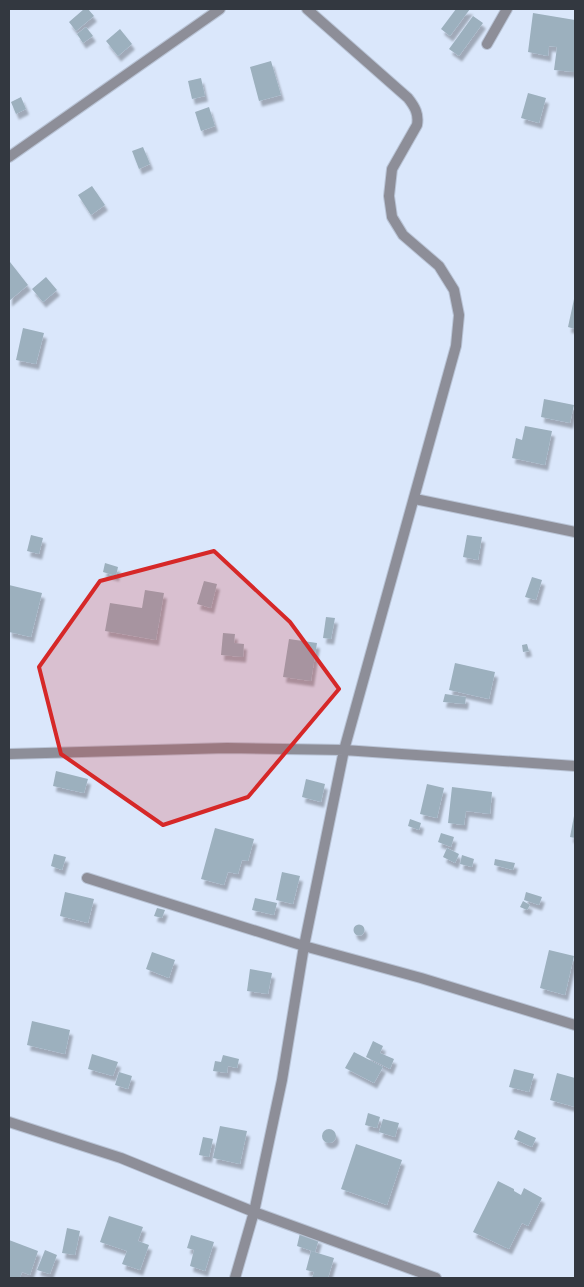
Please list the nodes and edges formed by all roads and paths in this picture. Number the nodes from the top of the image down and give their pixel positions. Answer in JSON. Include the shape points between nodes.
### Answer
{"nodes":[{"id":1,"x":220,"y":9,"type":"edge"},
{"id":2,"x":308,"y":9,"type":"edge"},
{"id":3,"x":507,"y":9,"type":"edge"},
{"id":4,"x":487,"y":44,"type":"dead end"},
{"id":5,"x":9,"y":157,"type":"edge"},
{"id":6,"x":415,"y":498,"type":"junction"},
{"id":7,"x":575,"y":532,"type":"edge"},
{"id":8,"x":344,"y":750,"type":"junction"},
{"id":9,"x":9,"y":754,"type":"edge"},
{"id":10,"x":575,"y":766,"type":"edge"},
{"id":11,"x":87,"y":878,"type":"dead end"},
{"id":12,"x":304,"y":946,"type":"junction"},
{"id":13,"x":575,"y":1025,"type":"edge"},
{"id":14,"x":9,"y":1122,"type":"edge"},
{"id":15,"x":254,"y":1212,"type":"junction"},
{"id":16,"x":235,"y":1278,"type":"edge"},
{"id":17,"x":436,"y":1278,"type":"edge"}],
"edges":[{"from":1,"to":5,"type":"street"},
{"from":2,"to":6,"type":"street","via":[[408,98],[418,117],[417,125],[392,169],[389,196],[392,217],[403,235],[439,266],[454,290],[459,315],[456,346]]},
{"from":3,"to":4,"type":"street"},
{"from":6,"to":7,"type":"street"},
{"from":6,"to":8,"type":"street"},
{"from":8,"to":9,"type":"street","via":[[226,748]]},
{"from":8,"to":10,"type":"street"},
{"from":8,"to":12,"type":"street"},
{"from":11,"to":12,"type":"street"},
{"from":12,"to":13,"type":"street"},
{"from":12,"to":15,"type":"street","via":[[282,1080]]},
{"from":14,"to":15,"type":"street","via":[[122,1158]]},
{"from":15,"to":16,"type":"street"},
{"from":15,"to":17,"type":"street"}]}
